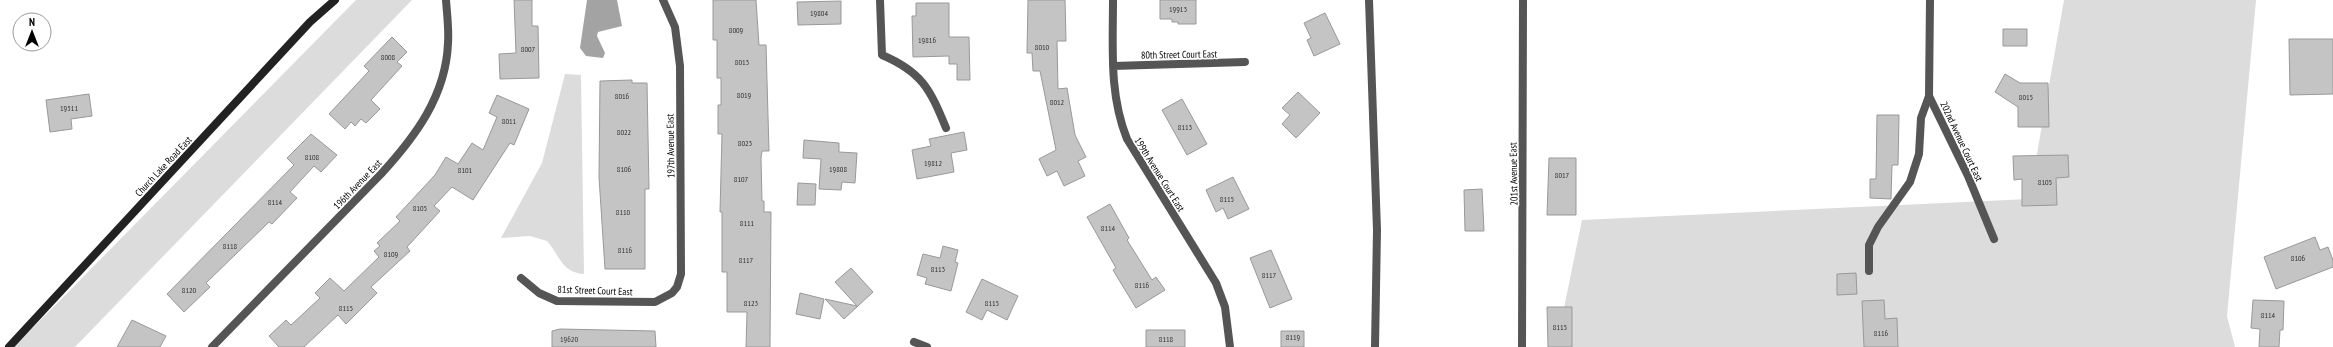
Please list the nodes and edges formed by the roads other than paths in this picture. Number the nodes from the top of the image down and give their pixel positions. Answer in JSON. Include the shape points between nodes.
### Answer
{"nodes":[{"id":1,"x":334,"y":0,"type":"edge"},
{"id":2,"x":446,"y":0,"type":"edge"},
{"id":3,"x":663,"y":0,"type":"edge"},
{"id":4,"x":880,"y":0,"type":"edge"},
{"id":5,"x":1113,"y":0,"type":"edge"},
{"id":6,"x":1369,"y":0,"type":"edge"},
{"id":7,"x":1523,"y":0,"type":"edge"},
{"id":8,"x":1930,"y":0,"type":"edge"},
{"id":9,"x":1245,"y":62,"type":"dead end"},
{"id":10,"x":1113,"y":66,"type":"junction"},
{"id":11,"x":1929,"y":96,"type":"junction"},
{"id":12,"x":946,"y":128,"type":"dead end"},
{"id":13,"x":1994,"y":239,"type":"dead end"},
{"id":14,"x":1869,"y":271,"type":"dead end"},
{"id":15,"x":521,"y":278,"type":"dead end"},
{"id":16,"x":672,"y":293,"type":"joint"},
{"id":17,"x":914,"y":342,"type":"dead end"},
{"id":18,"x":9,"y":347,"type":"edge"},
{"id":19,"x":212,"y":347,"type":"edge"},
{"id":20,"x":927,"y":347,"type":"edge"},
{"id":21,"x":1230,"y":347,"type":"edge"},
{"id":22,"x":1375,"y":347,"type":"edge"},
{"id":23,"x":1522,"y":347,"type":"edge"}],
"edges":[{"from":1,"to":18,"type":"street","name":"Church Lake Road East","via":[[310,22]]},
{"from":2,"to":19,"type":"street","name":"196th Avenue East","via":[[448,43],[443,78],[421,126],[385,169]]},
{"from":3,"to":16,"type":"street","name":"197th Avenue East","via":[[675,27],[680,66],[681,274]]},
{"from":4,"to":12,"type":"street","via":[[882,55],[904,64],[926,85]]},
{"from":5,"to":10,"type":"street","name":"199th Avenue Court East"},
{"from":6,"to":22,"type":"street","via":[[1376,230]]},
{"from":7,"to":23,"type":"street","name":"201st Avenue East"},
{"from":8,"to":11,"type":"street","name":"202nd Avenue Court East"},
{"from":9,"to":10,"type":"street","name":"80th Street Court East"},
{"from":10,"to":21,"type":"street","name":"199th Avenue Court East","via":[[1116,107],[1124,132],[1216,283],[1225,307]]},
{"from":11,"to":13,"type":"street","name":"202nd Avenue Court East","via":[[1968,176]]},
{"from":11,"to":14,"type":"street","via":[[1922,118],[1919,154],[1910,182],[1878,227],[1869,246]]},
{"from":15,"to":16,"type":"street","name":"81st Street Court East","via":[[539,293],[557,301],[655,302]]},
{"from":17,"to":20,"type":"street"}]}
